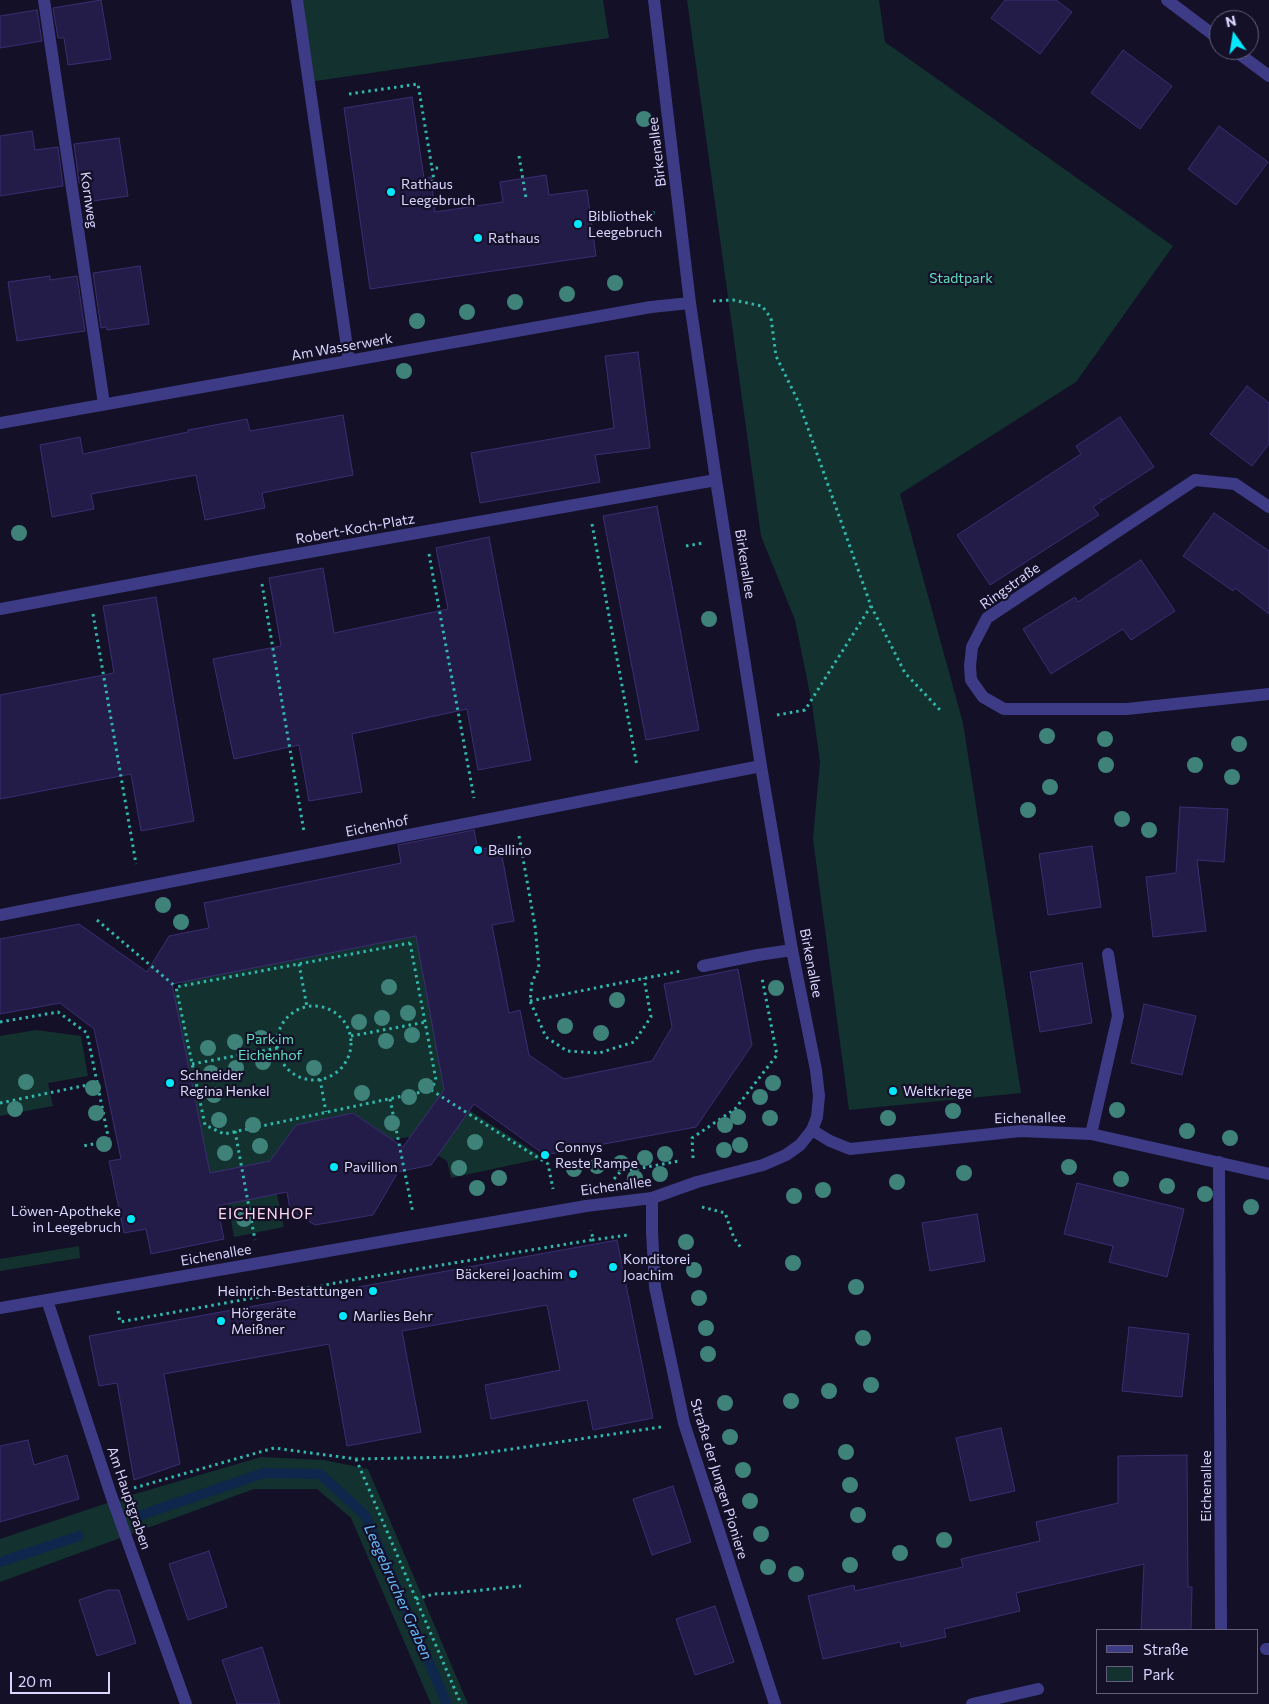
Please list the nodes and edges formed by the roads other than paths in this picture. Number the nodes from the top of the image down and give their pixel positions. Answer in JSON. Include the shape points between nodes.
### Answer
{"nodes":[{"id":1,"x":44,"y":0,"type":"edge"},
{"id":2,"x":297,"y":0,"type":"edge"},
{"id":3,"x":654,"y":0,"type":"edge"},
{"id":4,"x":1167,"y":0,"type":"edge"},
{"id":5,"x":1209,"y":31,"type":"edge"},
{"id":6,"x":1247,"y":60,"type":"edge"},
{"id":7,"x":1269,"y":76,"type":"edge"},
{"id":8,"x":690,"y":303,"type":"junction"},
{"id":9,"x":349,"y":361,"type":"junction"},
{"id":10,"x":104,"y":404,"type":"junction"},
{"id":11,"x":0,"y":423,"type":"edge"},
{"id":12,"x":716,"y":480,"type":"junction"},
{"id":13,"x":1269,"y":507,"type":"edge"},
{"id":14,"x":0,"y":610,"type":"edge"},
{"id":15,"x":1269,"y":694,"type":"edge"},
{"id":16,"x":761,"y":766,"type":"junction"},
{"id":17,"x":0,"y":915,"type":"edge"},
{"id":18,"x":792,"y":950,"type":"junction"},
{"id":19,"x":1108,"y":954,"type":"dead end"},
{"id":20,"x":703,"y":966,"type":"road end"},
{"id":21,"x":812,"y":1130,"type":"junction"},
{"id":22,"x":1091,"y":1134,"type":"junction"},
{"id":23,"x":1219,"y":1162,"type":"junction"},
{"id":24,"x":1269,"y":1174,"type":"edge"},
{"id":25,"x":652,"y":1198,"type":"junction"},
{"id":26,"x":47,"y":1300,"type":"junction"},
{"id":27,"x":0,"y":1308,"type":"edge"},
{"id":28,"x":1221,"y":1629,"type":"edge"},
{"id":29,"x":1038,"y":1689,"type":"dead end"},
{"id":30,"x":186,"y":1704,"type":"edge"},
{"id":31,"x":775,"y":1704,"type":"edge"},
{"id":32,"x":972,"y":1704,"type":"edge"}],
"edges":[{"from":1,"to":10,"type":"street","name":"Kornweg"},
{"from":2,"to":9,"type":"street"},
{"from":3,"to":8,"type":"street","name":"Birkenallee"},
{"from":4,"to":5,"type":"street"},
{"from":6,"to":7,"type":"street"},
{"from":8,"to":9,"type":"street","name":"Am Wasserwerk","via":[[651,307]]},
{"from":8,"to":12,"type":"street","name":"Birkenallee"},
{"from":9,"to":10,"type":"street","name":"Am Wasserwerk"},
{"from":10,"to":11,"type":"street","name":"Am Wasserwerk"},
{"from":12,"to":14,"type":"street","name":"Robert-Koch-Platz"},
{"from":12,"to":16,"type":"street","name":"Birkenallee"},
{"from":13,"to":15,"type":"street","name":"Ringstraße","via":[[1235,484],[1195,480],[987,618],[972,647],[970,666],[971,680],[983,697],[1004,709],[1127,709]]},
{"from":16,"to":17,"type":"street","name":"Eichenhof"},
{"from":16,"to":18,"type":"street","name":"Birkenallee"},
{"from":18,"to":20,"type":"street"},
{"from":18,"to":21,"type":"street","name":"Birkenallee","via":[[819,1096]]},
{"from":19,"to":22,"type":"street","via":[[1118,1016]]},
{"from":21,"to":22,"type":"street","name":"Eichenallee","via":[[850,1149],[1020,1131]]},
{"from":21,"to":25,"type":"street","name":"Eichenallee","via":[[786,1156]]},
{"from":22,"to":23,"type":"street","name":"Eichenallee"},
{"from":23,"to":24,"type":"street","name":"Eichenallee"},
{"from":23,"to":28,"type":"street","name":"Eichenallee"},
{"from":25,"to":26,"type":"street","name":"Eichenallee","via":[[586,1206]]},
{"from":25,"to":31,"type":"street","name":"Straße der Jungen Pioniere","via":[[655,1288],[684,1423]]},
{"from":26,"to":27,"type":"street","name":"Eichenallee"},
{"from":26,"to":30,"type":"street","name":"Am Hauptgraben","via":[[111,1495]]},
{"from":29,"to":32,"type":"street"}]}
